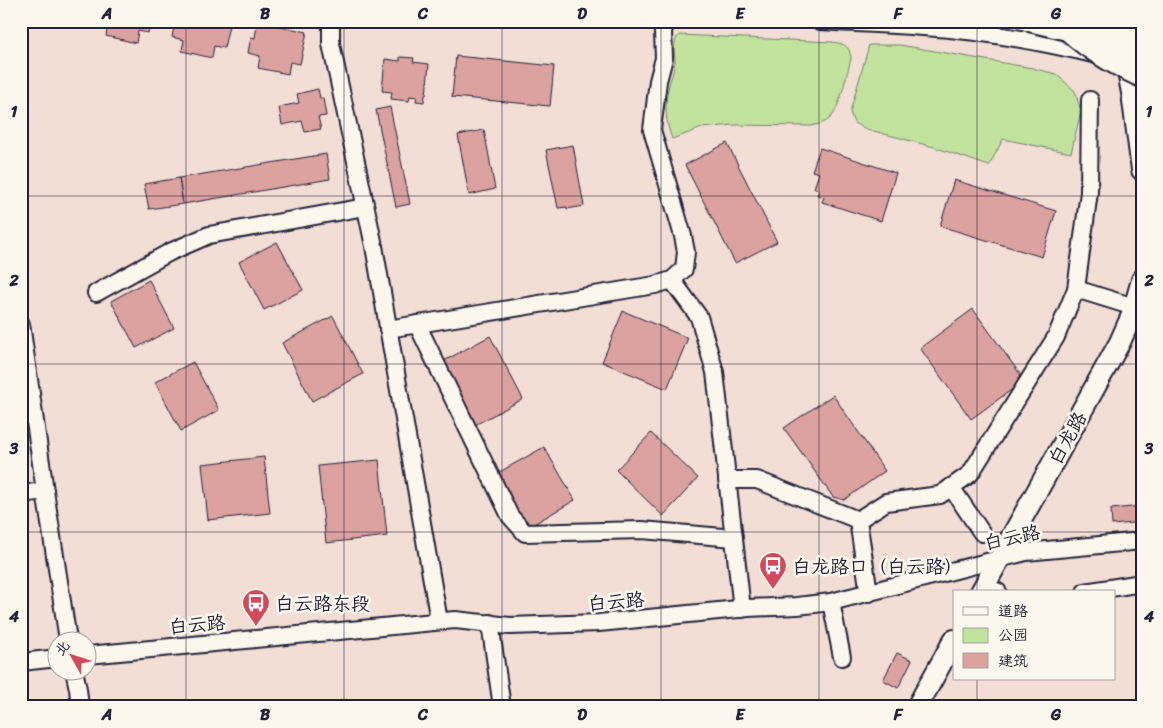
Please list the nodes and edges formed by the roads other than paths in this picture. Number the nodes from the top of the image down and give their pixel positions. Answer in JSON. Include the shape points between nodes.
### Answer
{"nodes":[{"id":1,"x":331,"y":21,"type":"edge"},
{"id":2,"x":666,"y":21,"type":"edge"},
{"id":3,"x":820,"y":21,"type":"edge"},
{"id":4,"x":1029,"y":21,"type":"edge"},
{"id":5,"x":1062,"y":21,"type":"edge"},
{"id":6,"x":1100,"y":21,"type":"edge"},
{"id":7,"x":1118,"y":21,"type":"edge"},
{"id":8,"x":1138,"y":21,"type":"edge"},
{"id":9,"x":1142,"y":34,"type":"edge"},
{"id":10,"x":1139,"y":61,"type":"edge"},
{"id":11,"x":1090,"y":100,"type":"dead end"},
{"id":12,"x":1142,"y":170,"type":"edge"},
{"id":13,"x":365,"y":207,"type":"junction"},
{"id":14,"x":672,"y":280,"type":"junction"},
{"id":15,"x":1142,"y":280,"type":"edge"},
{"id":16,"x":1076,"y":289,"type":"junction"},
{"id":17,"x":96,"y":292,"type":"dead end"},
{"id":18,"x":1138,"y":316,"type":"edge"},
{"id":19,"x":21,"y":324,"type":"edge"},
{"id":20,"x":417,"y":324,"type":"junction"},
{"id":21,"x":388,"y":329,"type":"junction"},
{"id":22,"x":728,"y":480,"type":"junction"},
{"id":23,"x":951,"y":487,"type":"junction"},
{"id":24,"x":45,"y":490,"type":"junction"},
{"id":25,"x":21,"y":494,"type":"edge"},
{"id":26,"x":858,"y":520,"type":"junction"},
{"id":27,"x":982,"y":532,"type":"dead end"},
{"id":28,"x":734,"y":538,"type":"junction"},
{"id":29,"x":1142,"y":541,"type":"edge"},
{"id":30,"x":1008,"y":557,"type":"junction"},
{"id":31,"x":1142,"y":583,"type":"edge"},
{"id":32,"x":993,"y":590,"type":"edge"},
{"id":33,"x":1098,"y":590,"type":"edge"},
{"id":34,"x":869,"y":593,"type":"junction"},
{"id":35,"x":831,"y":602,"type":"junction"},
{"id":36,"x":742,"y":609,"type":"junction"},
{"id":37,"x":439,"y":622,"type":"junction"},
{"id":38,"x":490,"y":624,"type":"junction"},
{"id":39,"x":66,"y":630,"type":"edge"},
{"id":40,"x":953,"y":642,"type":"edge"},
{"id":41,"x":98,"y":654,"type":"edge"},
{"id":42,"x":842,"y":657,"type":"dead end"},
{"id":43,"x":48,"y":659,"type":"edge"},
{"id":44,"x":21,"y":662,"type":"edge"},
{"id":45,"x":953,"y":668,"type":"edge"},
{"id":46,"x":76,"y":680,"type":"edge"},
{"id":47,"x":80,"y":707,"type":"edge"},
{"id":48,"x":502,"y":707,"type":"edge"},
{"id":49,"x":917,"y":707,"type":"edge"},
{"id":50,"x":932,"y":707,"type":"edge"}],
"edges":[{"from":1,"to":13,"type":"street","via":[[331,44]]},
{"from":2,"to":14,"type":"street","via":[[664,58],[652,130],[686,252],[684,269]]},
{"from":3,"to":10,"type":"street","via":[[980,32]]},
{"from":4,"to":10,"type":"main road","bridge":true,"via":[[1085,34]]},
{"from":5,"to":10,"type":"highway","bridge":true,"via":[[1071,32],[1100,52]]},
{"from":6,"to":9,"type":"highway","bridge":true},
{"from":7,"to":10,"type":"main road"},
{"from":8,"to":10,"type":"main road"},
{"from":10,"to":12,"type":"main road"},
{"from":11,"to":16,"type":"street","via":[[1088,192]]},
{"from":13,"to":17,"type":"street","via":[[209,236],[170,252]]},
{"from":13,"to":21,"type":"street"},
{"from":14,"to":20,"type":"street"},
{"from":14,"to":22,"type":"street","via":[[699,317],[715,372]]},
{"from":15,"to":18,"type":"main road","name":"白龙路"},
{"from":16,"to":18,"type":"street"},
{"from":16,"to":23,"type":"street","via":[[1056,338],[992,441],[970,474]]},
{"from":18,"to":30,"type":"main road","name":"白龙路","via":[[1132,315]]},
{"from":19,"to":24,"type":"street"},
{"from":20,"to":21,"type":"street"},
{"from":20,"to":28,"type":"street","via":[[510,516],[525,533],[642,530]]},
{"from":21,"to":37,"type":"street"},
{"from":22,"to":26,"type":"street","via":[[757,480]]},
{"from":22,"to":28,"type":"street"},
{"from":23,"to":26,"type":"street","via":[[940,495],[886,502]]},
{"from":23,"to":27,"type":"street"},
{"from":24,"to":25,"type":"street"},
{"from":24,"to":39,"type":"street"},
{"from":26,"to":34,"type":"street"},
{"from":28,"to":36,"type":"street"},
{"from":29,"to":30,"type":"street","name":"白云路","via":[[1051,549]]},
{"from":30,"to":32,"type":"main road","name":"白龙路"},
{"from":30,"to":34,"type":"street","name":"白云路"},
{"from":31,"to":33,"type":"street"},
{"from":34,"to":35,"type":"street","name":"白云路"},
{"from":35,"to":36,"type":"street","name":"白云路"},
{"from":35,"to":42,"type":"street"},
{"from":36,"to":38,"type":"street","name":"白云路","via":[[599,623]]},
{"from":37,"to":38,"type":"street","name":"白云路","via":[[455,620]]},
{"from":37,"to":41,"type":"street","name":"白云路"},
{"from":38,"to":48,"type":"street"},
{"from":40,"to":49,"type":"main road"},
{"from":43,"to":44,"type":"street"},
{"from":45,"to":50,"type":"main road"},
{"from":46,"to":47,"type":"street"}]}
